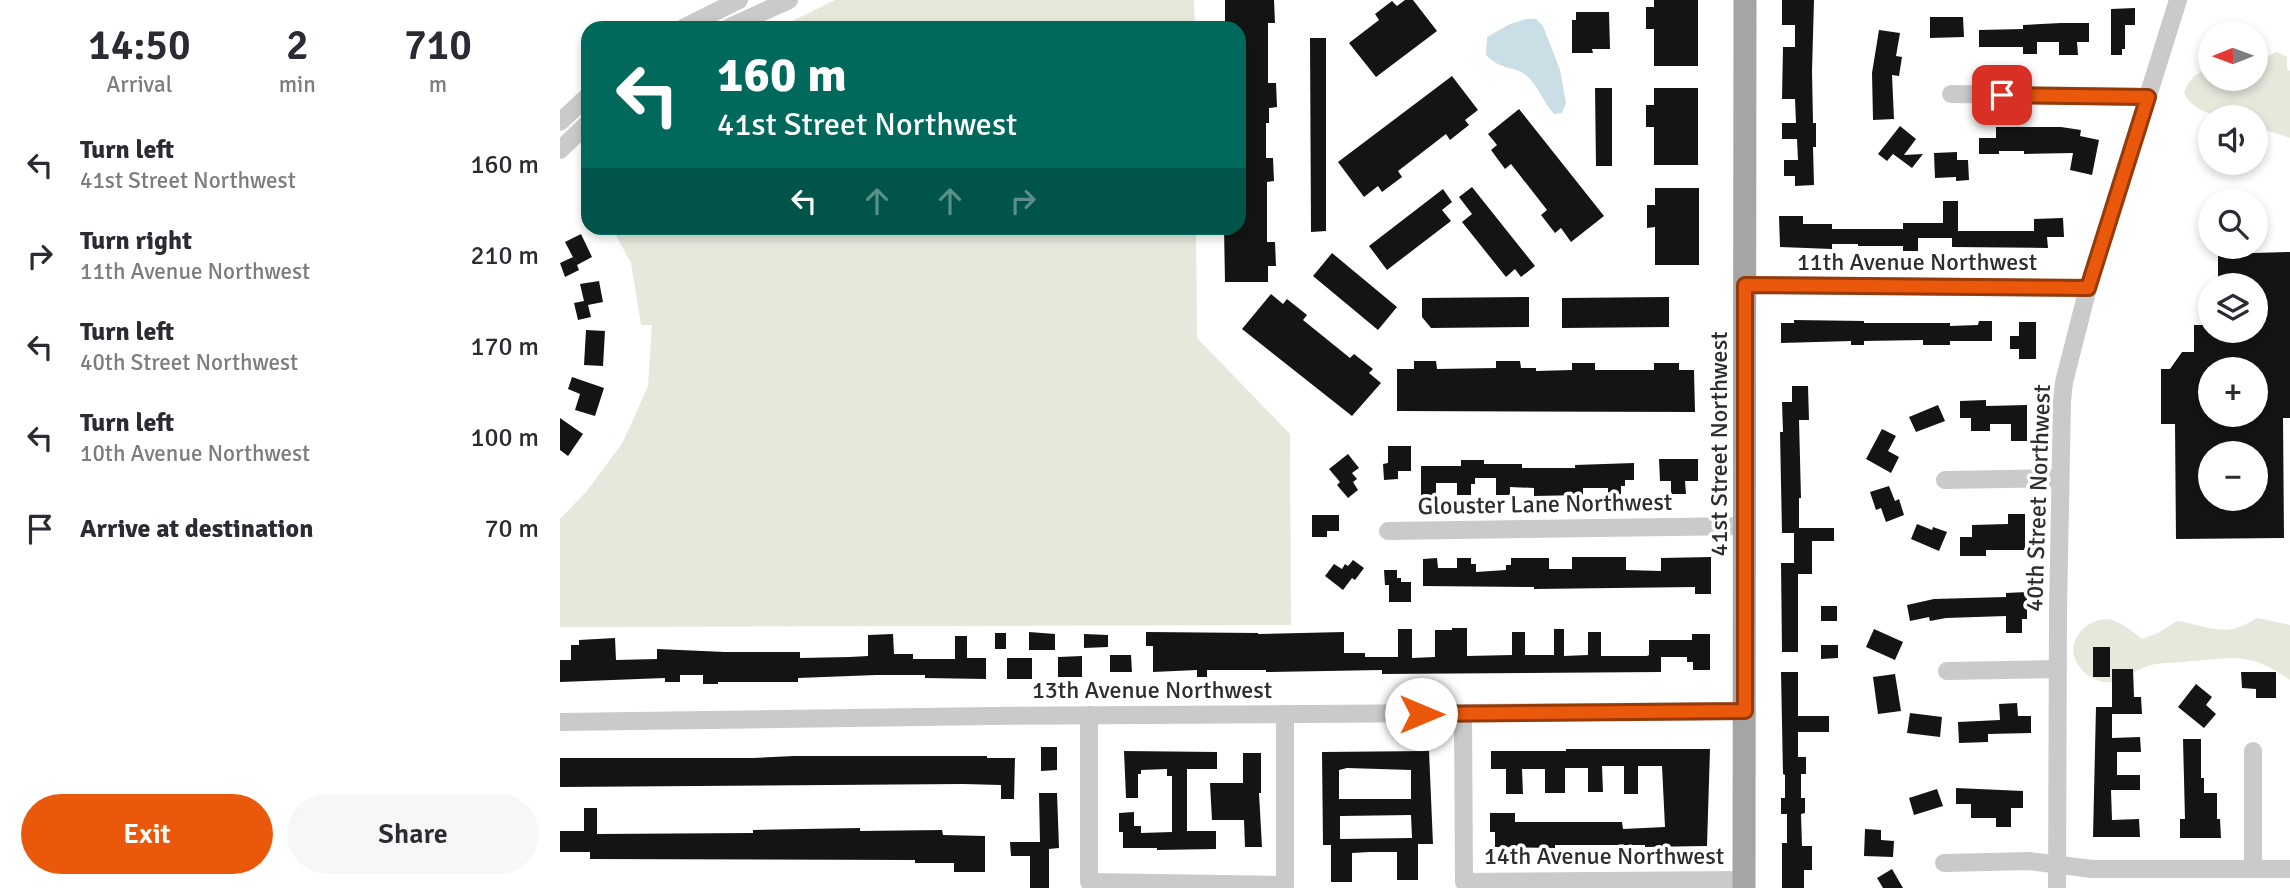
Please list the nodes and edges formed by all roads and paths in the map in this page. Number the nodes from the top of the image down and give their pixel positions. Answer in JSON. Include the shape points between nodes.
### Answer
{"nodes":[{"id":1,"x":739,"y":0,"type":"edge"},
{"id":2,"x":789,"y":0,"type":"edge"},
{"id":3,"x":1745,"y":0,"type":"edge"},
{"id":4,"x":2178,"y":0,"type":"edge"},
{"id":5,"x":697,"y":21,"type":"edge"},
{"id":6,"x":743,"y":21,"type":"edge"},
{"id":7,"x":1951,"y":94,"type":"dead end"},
{"id":8,"x":2148,"y":97,"type":"junction"},
{"id":9,"x":581,"y":102,"type":"edge"},
{"id":10,"x":560,"y":122,"type":"edge"},
{"id":11,"x":581,"y":130,"type":"edge"},
{"id":12,"x":560,"y":150,"type":"edge"},
{"id":13,"x":1745,"y":285,"type":"junction"},
{"id":14,"x":2088,"y":288,"type":"junction"},
{"id":15,"x":2060,"y":478,"type":"junction"},
{"id":16,"x":1945,"y":480,"type":"dead end"},
{"id":17,"x":1745,"y":526,"type":"junction"},
{"id":18,"x":1388,"y":531,"type":"dead end"},
{"id":19,"x":2057,"y":669,"type":"junction"},
{"id":20,"x":1947,"y":671,"type":"dead end"},
{"id":21,"x":1745,"y":711,"type":"junction"},
{"id":22,"x":1285,"y":714,"type":"junction"},
{"id":23,"x":1463,"y":714,"type":"junction"},
{"id":24,"x":1089,"y":715,"type":"junction"},
{"id":25,"x":560,"y":722,"type":"edge"},
{"id":26,"x":2253,"y":751,"type":"dead end"},
{"id":27,"x":1944,"y":863,"type":"dead end"},
{"id":28,"x":2057,"y":866,"type":"junction"},
{"id":29,"x":2253,"y":869,"type":"junction"},
{"id":30,"x":2290,"y":870,"type":"edge"},
{"id":31,"x":1744,"y":884,"type":"edge"},
{"id":32,"x":2057,"y":888,"type":"edge"}],
"edges":[{"from":1,"to":5,"type":"street"},
{"from":2,"to":6,"type":"street"},
{"from":3,"to":13,"type":"main road","name":"41st Street Northwest"},
{"from":4,"to":8,"type":"street","name":"40th Street Northwest"},
{"from":7,"to":8,"type":"street"},
{"from":8,"to":14,"type":"street","name":"40th Street Northwest"},
{"from":9,"to":10,"type":"street"},
{"from":11,"to":12,"type":"street"},
{"from":13,"to":14,"type":"street","name":"11th Avenue Northwest"},
{"from":13,"to":17,"type":"main road","name":"41st Street Northwest"},
{"from":14,"to":15,"type":"street","name":"40th Street Northwest","via":[[2064,382]]},
{"from":15,"to":16,"type":"street"},
{"from":15,"to":19,"type":"street","name":"40th Street Northwest"},
{"from":17,"to":18,"type":"street","name":"Glouster Lane Northwest"},
{"from":17,"to":21,"type":"main road","name":"41st Street Northwest"},
{"from":19,"to":20,"type":"street"},
{"from":19,"to":28,"type":"street","name":"40th Street Northwest"},
{"from":21,"to":23,"type":"street","name":"13th Avenue Northwest"},
{"from":21,"to":31,"type":"main road","name":"41st Street Northwest"},
{"from":22,"to":23,"type":"street","name":"13th Avenue Northwest"},
{"from":22,"to":24,"type":"street","name":"13th Avenue Northwest"},
{"from":22,"to":24,"type":"street","via":[[1285,884],[1089,882]]},
{"from":23,"to":31,"type":"street","name":"14th Avenue Northwest","via":[[1464,882]]},
{"from":24,"to":25,"type":"street","name":"13th Avenue Northwest"},
{"from":26,"to":29,"type":"street"},
{"from":27,"to":28,"type":"street"},
{"from":28,"to":29,"type":"street"},
{"from":28,"to":32,"type":"street","name":"40th Street Northwest"},
{"from":29,"to":30,"type":"street"}]}
